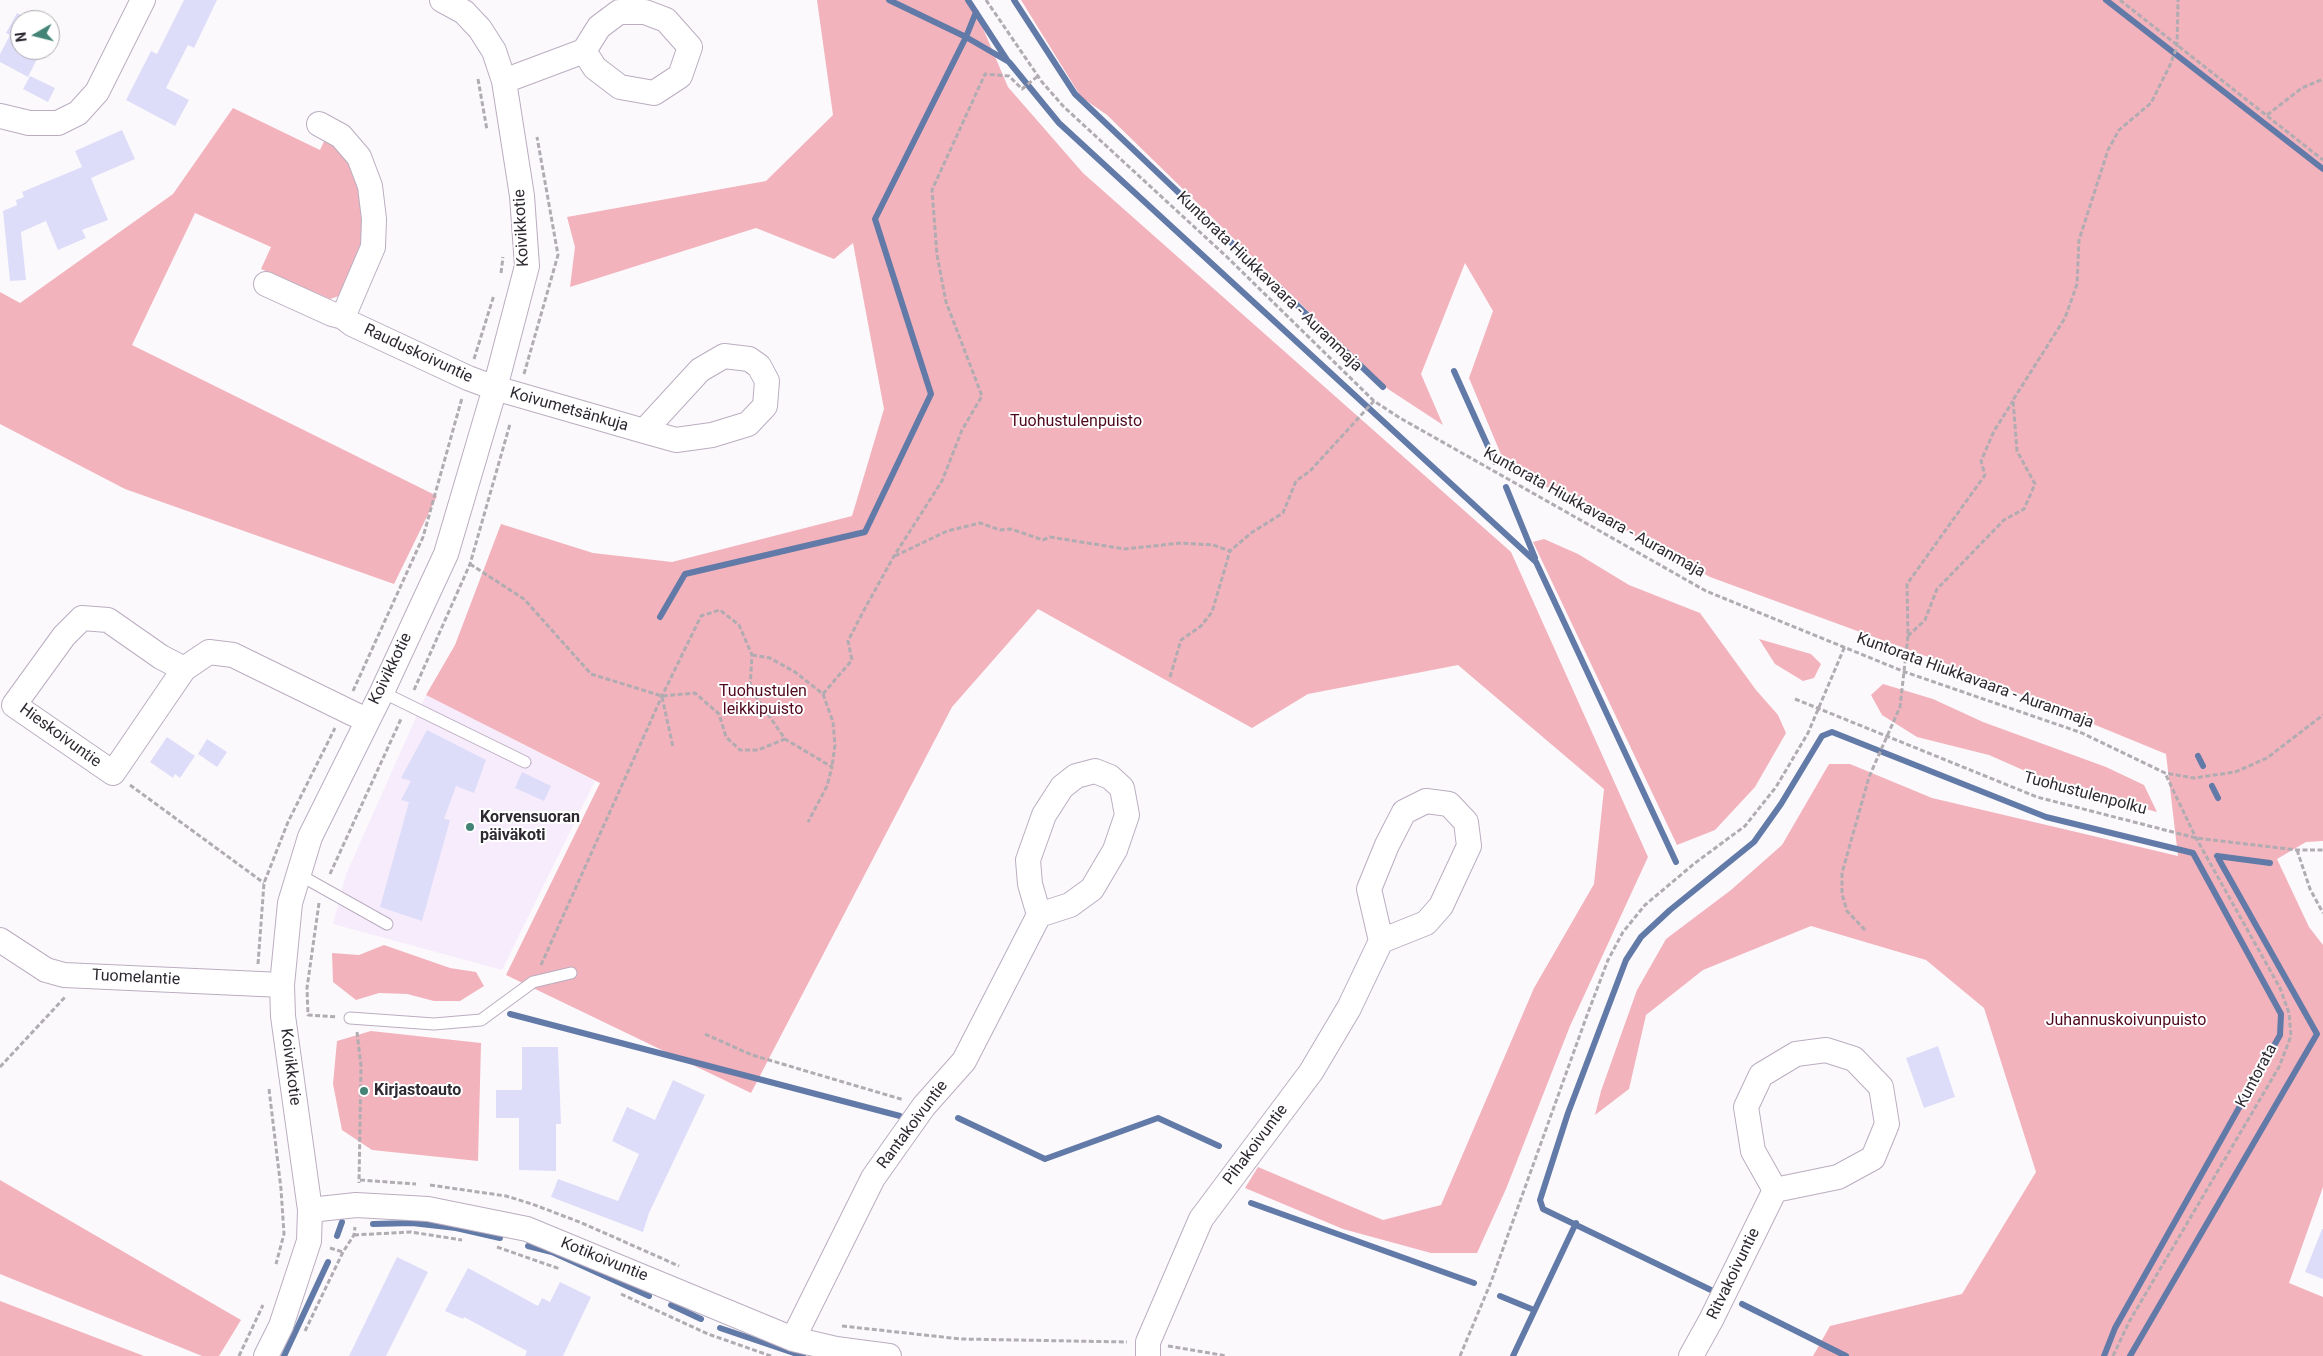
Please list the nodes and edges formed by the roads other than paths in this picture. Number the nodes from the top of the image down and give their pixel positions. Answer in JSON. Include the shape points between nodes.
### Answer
{"nodes":[{"id":1,"x":143,"y":0,"type":"edge"},
{"id":2,"x":442,"y":0,"type":"edge"},
{"id":3,"x":584,"y":51,"type":"dead end"},
{"id":4,"x":504,"y":81,"type":"junction"},
{"id":5,"x":0,"y":116,"type":"edge"},
{"id":6,"x":319,"y":124,"type":"dead end"},
{"id":7,"x":266,"y":284,"type":"dead end"},
{"id":8,"x":343,"y":317,"type":"junction"},
{"id":9,"x":495,"y":388,"type":"junction"},
{"id":10,"x":644,"y":431,"type":"junction"},
{"id":11,"x":184,"y":669,"type":"junction"},
{"id":12,"x":382,"y":692,"type":"junction"},
{"id":13,"x":366,"y":720,"type":"junction"},
{"id":14,"x":526,"y":762,"type":"dead end"},
{"id":15,"x":298,"y":874,"type":"junction"},
{"id":16,"x":1039,"y":915,"type":"junction"},
{"id":17,"x":387,"y":924,"type":"dead end"},
{"id":18,"x":0,"y":940,"type":"edge"},
{"id":19,"x":1381,"y":941,"type":"junction"},
{"id":20,"x":570,"y":973,"type":"dead end"},
{"id":21,"x":282,"y":985,"type":"junction"},
{"id":22,"x":350,"y":1018,"type":"dead end"},
{"id":23,"x":1775,"y":1190,"type":"junction"},
{"id":24,"x":310,"y":1210,"type":"junction"},
{"id":25,"x":793,"y":1339,"type":"junction"},
{"id":26,"x":1148,"y":1349,"type":"edge"},
{"id":27,"x":266,"y":1356,"type":"edge"},
{"id":28,"x":889,"y":1356,"type":"edge"},
{"id":29,"x":1691,"y":1356,"type":"edge"}],
"edges":[{"from":1,"to":5,"type":"street","via":[[97,92],[78,113],[58,123],[30,123]]},
{"from":2,"to":4,"type":"street","name":"Koivikkotie","via":[[464,12],[480,29],[494,51]]},
{"from":3,"to":4,"type":"street"},
{"from":4,"to":9,"type":"street","name":"Koivikkotie","via":[[522,196],[527,266]]},
{"from":6,"to":8,"type":"street","via":[[341,136],[359,157],[370,186],[374,218],[373,247]]},
{"from":7,"to":8,"type":"street","name":"Rauduskoivuntie"},
{"from":8,"to":9,"type":"street","name":"Rauduskoivuntie","via":[[441,366]]},
{"from":9,"to":10,"type":"street","name":"Koivumetsänkuja"},
{"from":9,"to":12,"type":"street","name":"Koivikkotie","via":[[446,554]]},
{"from":10,"to":10,"type":"street","name":"Koivumetsänkuja","via":[[676,440],[712,435],[748,424],[765,406],[767,381],[759,366],[749,359],[724,356],[700,370]]},
{"from":11,"to":11,"type":"street","name":"Hieskoivuntie","via":[[161,658],[108,620],[82,618],[64,636],[14,705],[113,773]]},
{"from":11,"to":13,"type":"street","name":"Hieskoivuntie","via":[[209,652],[233,655]]},
{"from":12,"to":13,"type":"street","name":"Koivikkotie"},
{"from":12,"to":14,"type":"lane"},
{"from":13,"to":15,"type":"street","name":"Koivikkotie","via":[[310,837]]},
{"from":15,"to":17,"type":"lane"},
{"from":15,"to":21,"type":"street","name":"Koivikkotie","via":[[290,903]]},
{"from":16,"to":16,"type":"street","via":[[1070,904],[1092,889],[1116,850],[1128,815],[1122,788],[1110,777],[1095,771],[1076,776],[1062,787],[1044,814],[1028,860],[1030,884]]},
{"from":16,"to":25,"type":"street","name":"Rantakoivuntie","via":[[964,1061],[924,1106],[873,1178]]},
{"from":18,"to":21,"type":"street","name":"Tuomelantie","via":[[46,970],[64,975]]},
{"from":19,"to":19,"type":"street","via":[[1426,923],[1441,906],[1469,846],[1466,822],[1449,804],[1426,801],[1404,812],[1387,844],[1369,889]]},
{"from":19,"to":26,"type":"street","name":"Pihakoivuntie","via":[[1349,1008],[1311,1072],[1201,1219]]},
{"from":20,"to":22,"type":"lane","via":[[533,982],[480,1020],[434,1024]]},
{"from":21,"to":24,"type":"street","name":"Koivikkotie","via":[[283,1016]]},
{"from":23,"to":23,"type":"street","via":[[1838,1178],[1873,1158],[1887,1124],[1881,1087],[1854,1058],[1826,1050],[1796,1054],[1761,1075],[1746,1107],[1753,1151]]},
{"from":23,"to":29,"type":"street","name":"Ritvakoivuntie"},
{"from":24,"to":25,"type":"street","name":"Kotikoivuntie","via":[[356,1205],[428,1209],[527,1229]]},
{"from":24,"to":27,"type":"street","name":"Koivikkotie","via":[[309,1242],[281,1326]]},
{"from":25,"to":28,"type":"street","name":"Kotikoivuntie"}]}
